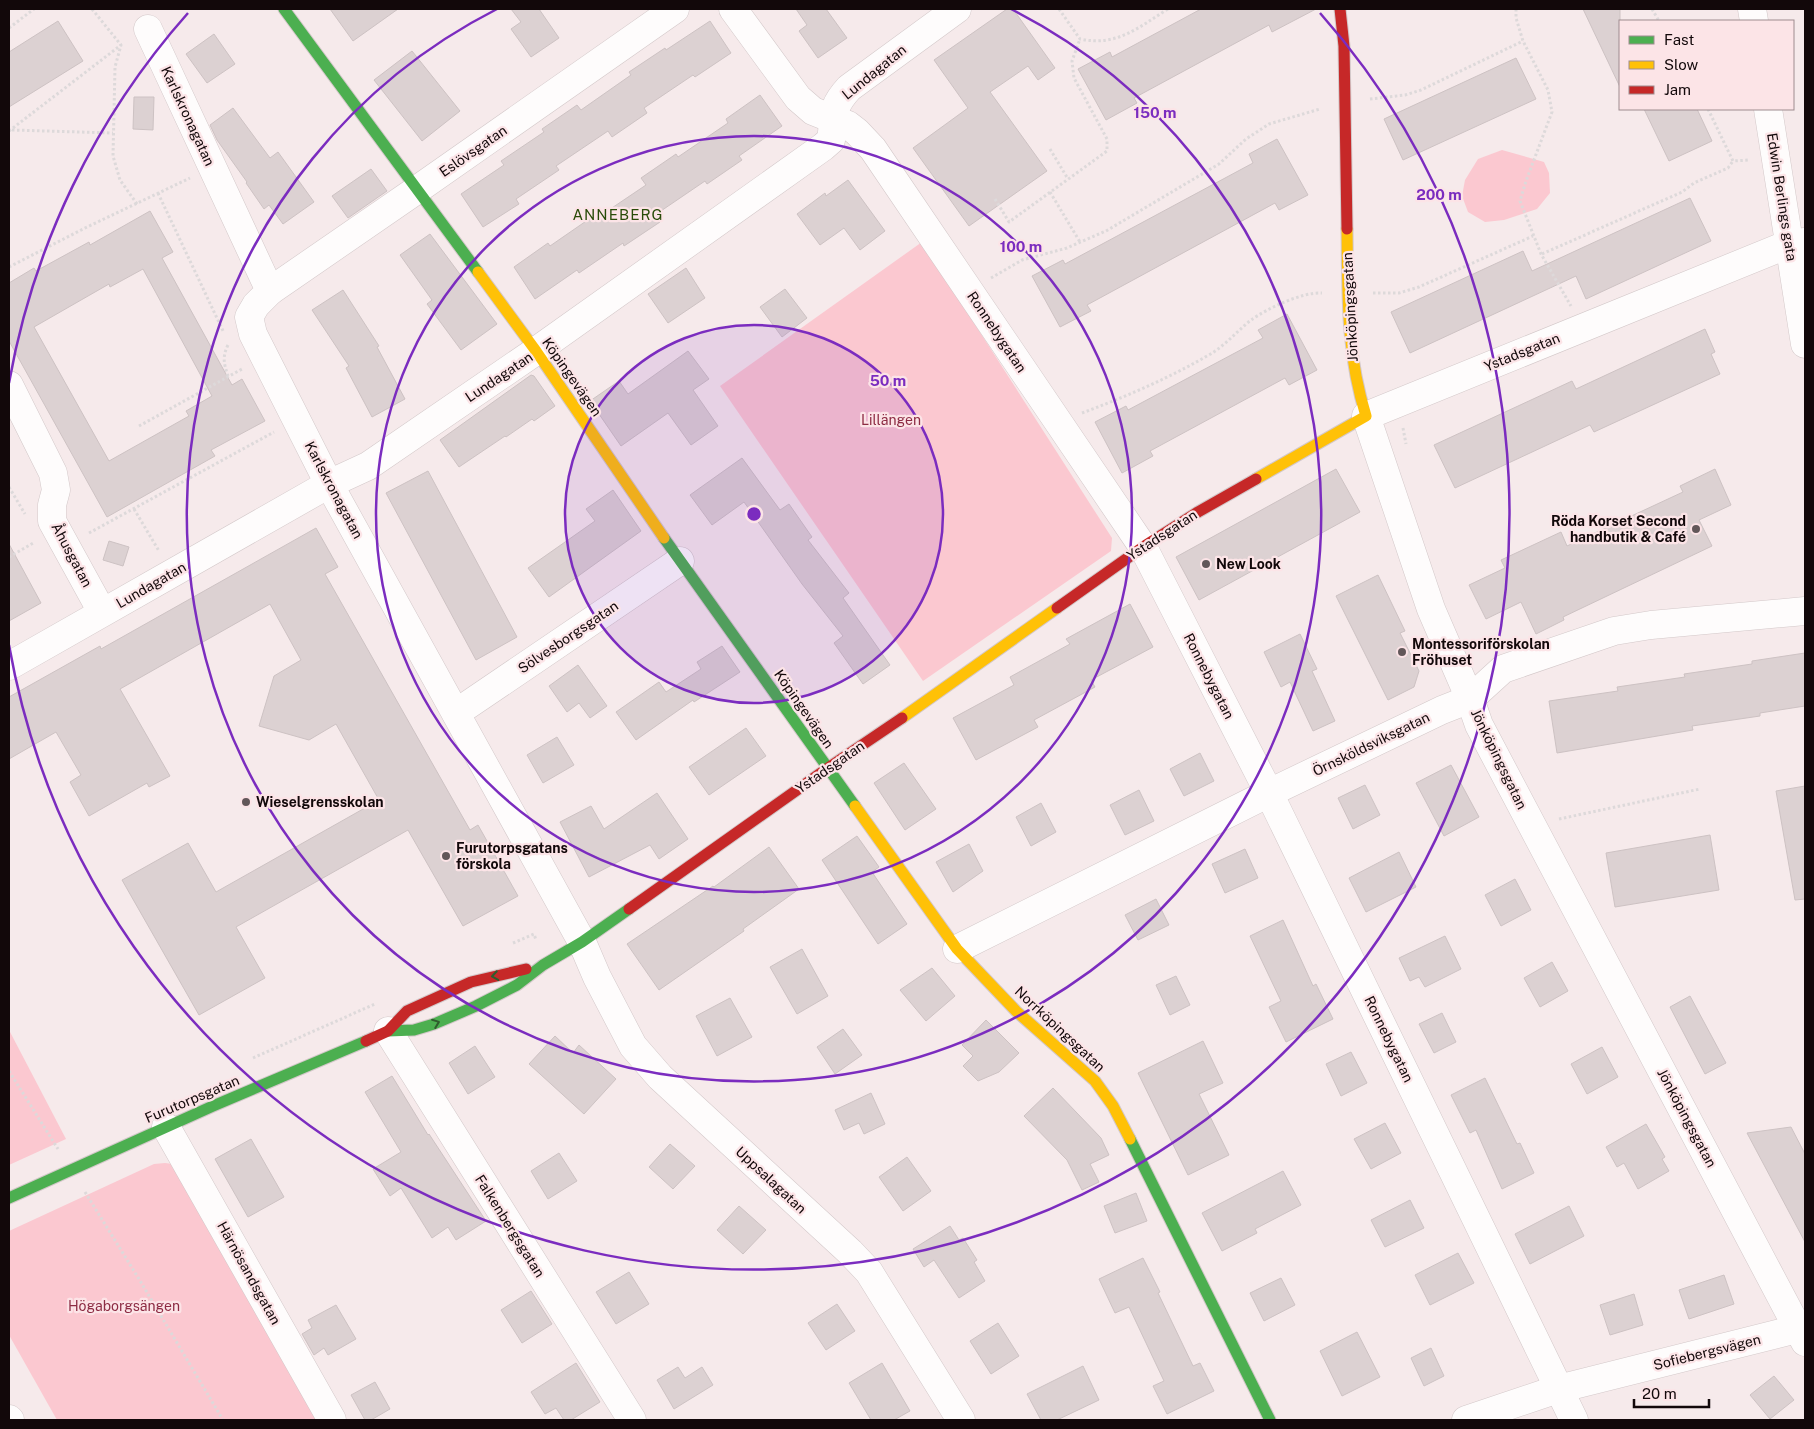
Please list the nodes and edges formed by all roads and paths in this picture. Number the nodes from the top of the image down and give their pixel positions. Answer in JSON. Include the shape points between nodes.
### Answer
{"nodes":[{"id":1,"x":34,"y":9,"type":"edge"},
{"id":2,"x":92,"y":9,"type":"edge"},
{"id":3,"x":675,"y":9,"type":"edge"},
{"id":4,"x":733,"y":9,"type":"edge"},
{"id":5,"x":957,"y":9,"type":"edge"},
{"id":6,"x":1059,"y":9,"type":"edge"},
{"id":7,"x":1168,"y":9,"type":"edge"},
{"id":8,"x":1340,"y":9,"type":"edge"},
{"id":9,"x":1516,"y":9,"type":"edge"},
{"id":10,"x":1652,"y":9,"type":"edge"},
{"id":11,"x":289,"y":10,"type":"edge"},
{"id":12,"x":1658,"y":20,"type":"edge"},
{"id":13,"x":9,"y":28,"type":"edge"},
{"id":14,"x":138,"y":35,"type":"joint"},
{"id":15,"x":1080,"y":39,"type":"junction"},
{"id":16,"x":1523,"y":41,"type":"junction"},
{"id":17,"x":121,"y":45,"type":"junction"},
{"id":18,"x":1345,"y":102,"type":"junction"},
{"id":19,"x":1708,"y":110,"type":"edge"},
{"id":20,"x":1768,"y":110,"type":"edge"},
{"id":21,"x":832,"y":118,"type":"junction"},
{"id":22,"x":10,"y":131,"type":"edge"},
{"id":23,"x":114,"y":133,"type":"junction"},
{"id":24,"x":1050,"y":149,"type":"dead end"},
{"id":25,"x":1776,"y":159,"type":"junction"},
{"id":26,"x":1733,"y":161,"type":"junction"},
{"id":27,"x":213,"y":168,"type":"junction"},
{"id":28,"x":1068,"y":179,"type":"junction"},
{"id":29,"x":418,"y":189,"type":"junction"},
{"id":30,"x":1050,"y":192,"type":"junction"},
{"id":31,"x":158,"y":194,"type":"junction"},
{"id":32,"x":995,"y":199,"type":"dead end"},
{"id":33,"x":137,"y":204,"type":"junction"},
{"id":34,"x":1534,"y":236,"type":"junction"},
{"id":35,"x":1080,"y":242,"type":"junction"},
{"id":36,"x":1797,"y":243,"type":"edge"},
{"id":37,"x":1542,"y":254,"type":"junction"},
{"id":38,"x":9,"y":267,"type":"edge"},
{"id":39,"x":270,"y":291,"type":"junction"},
{"id":40,"x":969,"y":291,"type":"junction"},
{"id":41,"x":1349,"y":294,"type":"junction"},
{"id":42,"x":1584,"y":326,"type":"junction"},
{"id":43,"x":1805,"y":344,"type":"edge"},
{"id":44,"x":536,"y":351,"type":"junction"},
{"id":45,"x":265,"y":357,"type":"junction"},
{"id":46,"x":228,"y":376,"type":"junction"},
{"id":47,"x":9,"y":385,"type":"edge"},
{"id":48,"x":1366,"y":416,"type":"junction"},
{"id":49,"x":296,"y":419,"type":"junction"},
{"id":50,"x":1057,"y":422,"type":"junction"},
{"id":51,"x":139,"y":426,"type":"dead end"},
{"id":52,"x":329,"y":484,"type":"junction"},
{"id":53,"x":134,"y":509,"type":"junction"},
{"id":54,"x":40,"y":539,"type":"dead end"},
{"id":55,"x":66,"y":546,"type":"junction"},
{"id":56,"x":1142,"y":547,"type":"junction"},
{"id":57,"x":9,"y":557,"type":"edge"},
{"id":58,"x":680,"y":561,"type":"junction"},
{"id":59,"x":171,"y":573,"type":"junction"},
{"id":60,"x":1805,"y":611,"type":"edge"},
{"id":61,"x":102,"y":612,"type":"junction"},
{"id":62,"x":9,"y":666,"type":"edge"},
{"id":63,"x":1470,"y":699,"type":"junction"},
{"id":64,"x":456,"y":714,"type":"junction"},
{"id":65,"x":828,"y":768,"type":"junction"},
{"id":66,"x":1700,"y":789,"type":"dead end"},
{"id":67,"x":1270,"y":793,"type":"junction"},
{"id":68,"x":1531,"y":825,"type":"junction"},
{"id":69,"x":582,"y":942,"type":"junction"},
{"id":70,"x":957,"y":950,"type":"junction"},
{"id":71,"x":543,"y":965,"type":"junction"},
{"id":72,"x":388,"y":1031,"type":"junction"},
{"id":73,"x":9,"y":1071,"type":"edge"},
{"id":74,"x":166,"y":1126,"type":"junction"},
{"id":75,"x":71,"y":1170,"type":"junction"},
{"id":76,"x":9,"y":1198,"type":"edge"},
{"id":77,"x":1803,"y":1333,"type":"edge"},
{"id":78,"x":1558,"y":1389,"type":"junction"},
{"id":79,"x":223,"y":1420,"type":"edge"},
{"id":80,"x":332,"y":1420,"type":"edge"},
{"id":81,"x":632,"y":1420,"type":"edge"},
{"id":82,"x":961,"y":1420,"type":"edge"},
{"id":83,"x":1270,"y":1420,"type":"edge"},
{"id":84,"x":1466,"y":1420,"type":"edge"},
{"id":85,"x":1574,"y":1420,"type":"edge"}],
"edges":[{"from":1,"to":13,"type":"path"},
{"from":2,"to":17,"type":"path"},
{"from":3,"to":29,"type":"street","name":"Eslövsgatan"},
{"from":4,"to":21,"type":"street","name":"Ronnebygatan","via":[[798,98],[813,112]]},
{"from":5,"to":21,"type":"street","name":"Lundagatan","via":[[849,88],[835,106]]},
{"from":6,"to":15,"type":"path"},
{"from":7,"to":15,"type":"path","via":[[1116,39]]},
{"from":8,"to":18,"type":"street","name":"Jönköpingsgatan"},
{"from":9,"to":16,"type":"path"},
{"from":10,"to":12,"type":"path"},
{"from":11,"to":29,"type":"street","name":"Köpingevägen"},
{"from":14,"to":17,"type":"path"},
{"from":14,"to":27,"type":"street","name":"Karlskronagatan"},
{"from":15,"to":28,"type":"path","via":[[1072,61],[1074,78],[1107,139],[1107,151]]},
{"from":16,"to":18,"type":"path","via":[[1405,96]]},
{"from":16,"to":34,"type":"path","via":[[1548,90],[1552,112],[1520,202]]},
{"from":17,"to":22,"type":"path"},
{"from":17,"to":23,"type":"path","via":[[115,67]]},
{"from":18,"to":35,"type":"path","via":[[1269,124],[1246,139],[1219,164]]},
{"from":18,"to":41,"type":"street","name":"Jönköpingsgatan"},
{"from":19,"to":26,"type":"path"},
{"from":20,"to":25,"type":"street","name":"Edwin Berlings gata"},
{"from":21,"to":40,"type":"street","name":"Ronnebygatan","via":[[848,125],[873,149]]},
{"from":21,"to":44,"type":"street","name":"Lundagatan","via":[[830,140],[824,147]]},
{"from":22,"to":23,"type":"path"},
{"from":23,"to":33,"type":"path","via":[[113,156],[120,180]]},
{"from":24,"to":28,"type":"path"},
{"from":25,"to":26,"type":"path"},
{"from":25,"to":36,"type":"street","name":"Edwin Berlings gata"},
{"from":26,"to":37,"type":"path","via":[[1728,168],[1694,182],[1682,192]]},
{"from":27,"to":31,"type":"path"},
{"from":27,"to":39,"type":"street","name":"Karlskronagatan"},
{"from":28,"to":30,"type":"path"},
{"from":29,"to":39,"type":"street","name":"Eslövsgatan"},
{"from":29,"to":44,"type":"street","name":"Köpingevägen"},
{"from":30,"to":32,"type":"path","via":[[1008,222]]},
{"from":30,"to":35,"type":"path"},
{"from":31,"to":33,"type":"path"},
{"from":31,"to":46,"type":"path","via":[[229,344],[223,363]]},
{"from":33,"to":38,"type":"path"},
{"from":34,"to":37,"type":"path"},
{"from":34,"to":41,"type":"path","via":[[1420,287],[1399,293]]},
{"from":35,"to":40,"type":"path","via":[[1022,260]]},
{"from":36,"to":42,"type":"street","name":"Ystadsgatan"},
{"from":36,"to":43,"type":"street","name":"Edwin Berlings gata"},
{"from":37,"to":42,"type":"path"},
{"from":39,"to":45,"type":"street","name":"Karlskronagatan","via":[[249,317],[253,334]]},
{"from":40,"to":50,"type":"street","name":"Ronnebygatan"},
{"from":41,"to":48,"type":"street","name":"Jönköpingsgatan","via":[[1352,362]]},
{"from":41,"to":50,"type":"path","via":[[1315,293],[1284,302],[1252,320],[1209,355],[1163,380]]},
{"from":42,"to":48,"type":"street","name":"Ystadsgatan"},
{"from":44,"to":52,"type":"street","name":"Lundagatan","via":[[368,466]]},
{"from":44,"to":58,"type":"street","name":"Köpingevägen"},
{"from":45,"to":46,"type":"path"},
{"from":45,"to":49,"type":"street","name":"Karlskronagatan"},
{"from":46,"to":51,"type":"path"},
{"from":47,"to":55,"type":"street","name":"Åhusgatan","via":[[54,473],[56,490],[52,521]]},
{"from":48,"to":56,"type":"street","name":"Ystadsgatan"},
{"from":48,"to":63,"type":"street","name":"Jönköpingsgatan","via":[[1431,609]]},
{"from":49,"to":52,"type":"street","name":"Karlskronagatan"},
{"from":49,"to":53,"type":"path"},
{"from":50,"to":56,"type":"street","name":"Ronnebygatan"},
{"from":52,"to":59,"type":"street","name":"Lundagatan"},
{"from":52,"to":64,"type":"street","name":"Karlskronagatan"},
{"from":53,"to":55,"type":"path"},
{"from":53,"to":59,"type":"path"},
{"from":54,"to":57,"type":"path"},
{"from":55,"to":61,"type":"street","name":"Åhusgatan"},
{"from":56,"to":65,"type":"street","name":"Ystadsgatan"},
{"from":56,"to":67,"type":"street","name":"Ronnebygatan"},
{"from":58,"to":64,"type":"street","name":"Sölvesborgsgatan"},
{"from":58,"to":65,"type":"street","name":"Köpingevägen"},
{"from":59,"to":61,"type":"street","name":"Lundagatan"},
{"from":60,"to":63,"type":"street","name":"Örnsköldsviksgatan","via":[[1614,631],[1503,669]]},
{"from":61,"to":62,"type":"street","name":"Lundagatan"},
{"from":63,"to":67,"type":"street","name":"Örnsköldsviksgatan"},
{"from":63,"to":68,"type":"street","name":"Jönköpingsgatan","via":[[1479,725]]},
{"from":64,"to":69,"type":"street","name":"Karlskronagatan"},
{"from":65,"to":69,"type":"street","name":"Ystadsgatan"},
{"from":65,"to":70,"type":"street","name":"Norrköpingsgatan"},
{"from":66,"to":68,"type":"path"},
{"from":67,"to":70,"type":"street","name":"Örnsköldsviksgatan"},
{"from":67,"to":78,"type":"street","name":"Ronnebygatan"},
{"from":68,"to":77,"type":"street","name":"Jönköpingsgatan"},
{"from":69,"to":71,"type":"street","name":"Furutorpsgatan"},
{"from":69,"to":82,"type":"street","name":"Uppsalagatan","via":[[633,1046],[660,1077],[869,1272]]},
{"from":70,"to":83,"type":"street","name":"Norrköpingsgatan","via":[[1016,1011],[1095,1081],[1113,1106]]},
{"from":72,"to":71,"type":"street","name":"Furutorpsgatan","one_way":true,"via":[[414,1030],[434,1024],[517,985]]},
{"from":71,"to":72,"type":"street","name":"Furutorpsgatan","one_way":true,"via":[[471,982],[407,1011]]},
{"from":72,"to":74,"type":"street","name":"Furutorpsgatan"},
{"from":72,"to":81,"type":"street","name":"Falkenbergsgatan"},
{"from":73,"to":75,"type":"path"},
{"from":74,"to":75,"type":"street","name":"Furutorpsgatan"},
{"from":74,"to":80,"type":"street","name":"Härnösandsgatan"},
{"from":75,"to":76,"type":"street","name":"Furutorpsgatan"},
{"from":75,"to":79,"type":"path"},
{"from":77,"to":78,"type":"street","name":"Sofiebergsvägen"},
{"from":78,"to":84,"type":"street","name":"Sofiebergsvägen"},
{"from":78,"to":85,"type":"street","name":"Ronnebygatan"}]}
